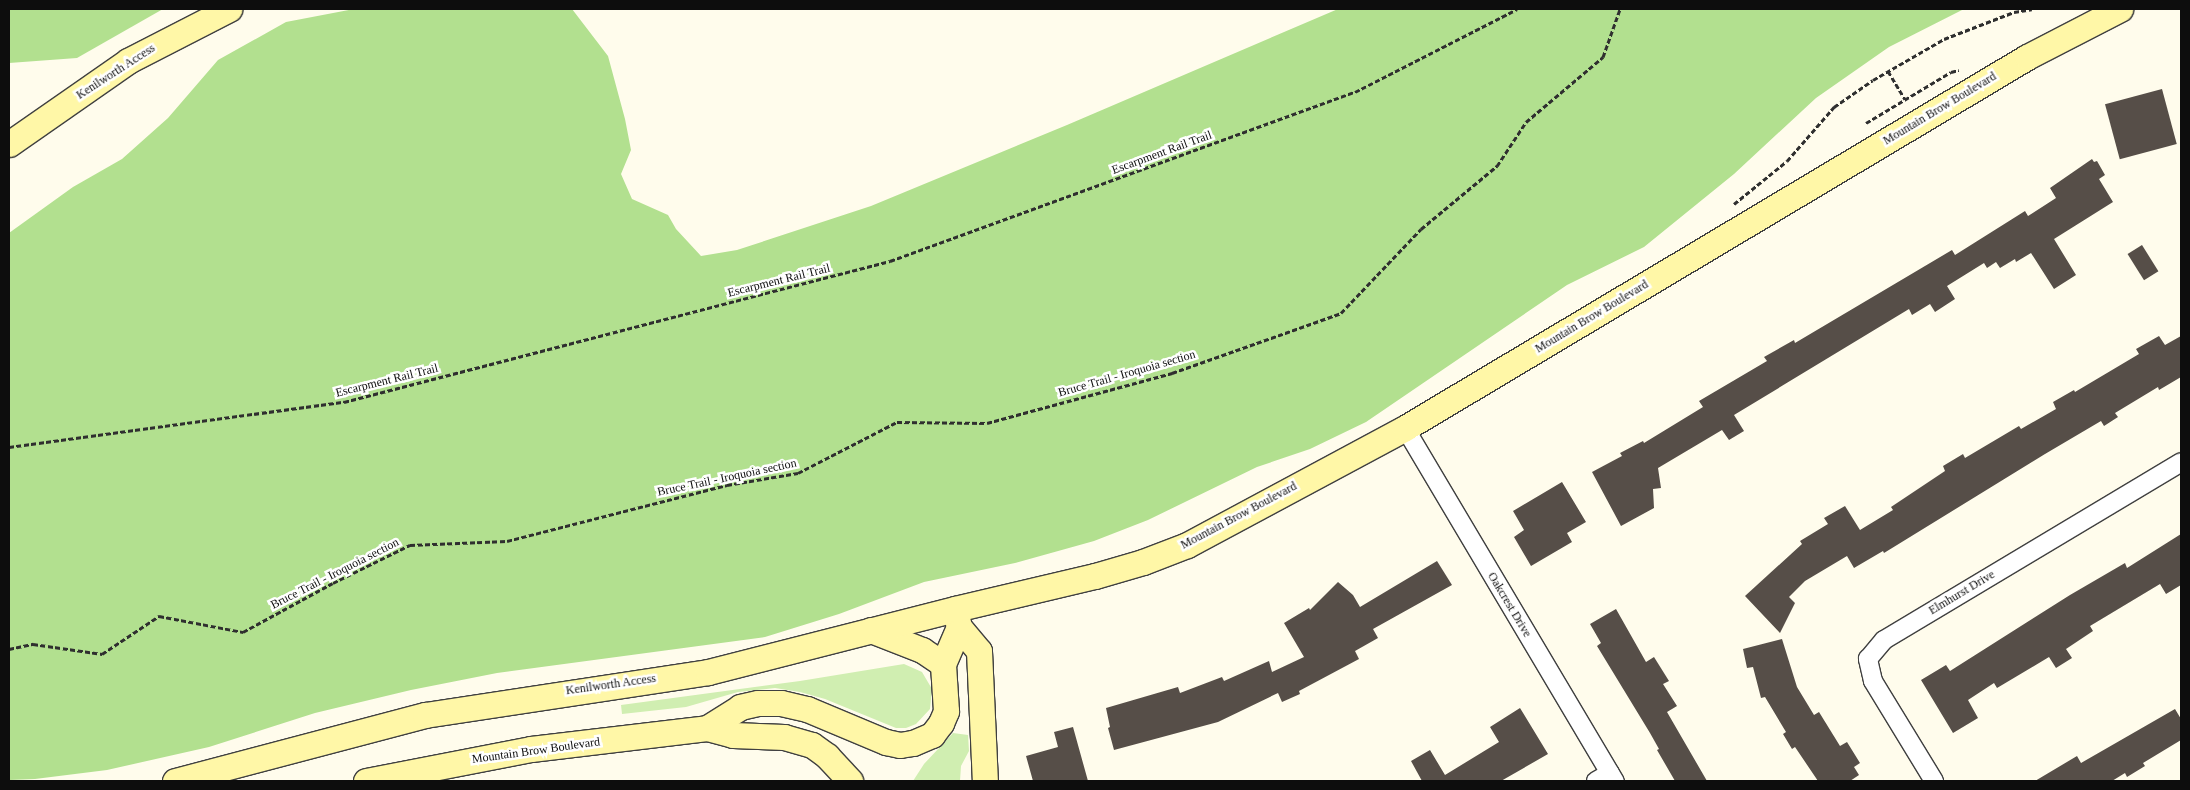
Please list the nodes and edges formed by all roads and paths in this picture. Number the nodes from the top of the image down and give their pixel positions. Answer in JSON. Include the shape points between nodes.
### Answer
{"nodes":[{"id":1,"x":229,"y":9,"type":"edge"},
{"id":2,"x":1517,"y":9,"type":"edge"},
{"id":3,"x":1620,"y":9,"type":"edge"},
{"id":4,"x":2032,"y":9,"type":"edge"},
{"id":5,"x":2120,"y":9,"type":"edge"},
{"id":6,"x":1959,"y":70,"type":"dead end"},
{"id":7,"x":1888,"y":71,"type":"junction"},
{"id":8,"x":1905,"y":100,"type":"junction"},
{"id":9,"x":1866,"y":123,"type":"dead end"},
{"id":10,"x":9,"y":144,"type":"edge"},
{"id":11,"x":1730,"y":207,"type":"dead end"},
{"id":12,"x":1405,"y":428,"type":"junction"},
{"id":13,"x":9,"y":447,"type":"edge"},
{"id":14,"x":2181,"y":462,"type":"edge"},
{"id":15,"x":1047,"y":588,"type":"joint"},
{"id":16,"x":957,"y":618,"type":"junction"},
{"id":17,"x":871,"y":630,"type":"junction"},
{"id":18,"x":9,"y":649,"type":"edge"},
{"id":19,"x":943,"y":664,"type":"junction"},
{"id":20,"x":706,"y":728,"type":"junction"},
{"id":21,"x":1607,"y":778,"type":"edge"},
{"id":22,"x":175,"y":781,"type":"edge"},
{"id":23,"x":366,"y":781,"type":"edge"},
{"id":24,"x":850,"y":781,"type":"edge"},
{"id":25,"x":985,"y":781,"type":"edge"},
{"id":26,"x":1934,"y":781,"type":"edge"}],
"edges":[{"from":1,"to":10,"type":"main road","name":"Kenilworth Access","via":[[128,61]]},
{"from":2,"to":13,"type":"path","name":"Escarpment Rail Trail","via":[[1355,92],[890,262],[344,402]]},
{"from":3,"to":18,"type":"path","name":"Bruce Trail - Iroquoia section","via":[[1603,57],[1526,122],[1497,166],[1421,229],[1341,313],[1172,373],[987,423],[898,422],[798,473],[726,485],[507,541],[410,545],[243,632],[159,616],[102,654],[33,644]]},
{"from":4,"to":7,"type":"path","via":[[2014,12],[1944,38]]},
{"from":5,"to":12,"type":"main road","name":"Mountain Brow Boulevard","via":[[2027,58]]},
{"from":6,"to":8,"type":"path"},
{"from":7,"to":8,"type":"path"},
{"from":7,"to":11,"type":"path","via":[[1834,107],[1788,161]]},
{"from":8,"to":9,"type":"path"},
{"from":12,"to":15,"type":"main road","name":"Mountain Brow Boulevard","via":[[1187,545],[1143,562]]},
{"from":12,"to":21,"type":"street","name":"Oakcrest Drive"},
{"from":14,"to":26,"type":"street","name":"Elmhurst Drive","via":[[1884,640],[1868,659],[1873,681]]},
{"from":15,"to":16,"type":"main road","name":"Kenilworth Access"},
{"from":16,"to":17,"type":"main road","name":"Kenilworth Access"},
{"from":16,"to":19,"type":"main road","name":"Mountain Brow Boulevard"},
{"from":16,"to":25,"type":"main road","via":[[979,651]]},
{"from":17,"to":19,"type":"main road","via":[[922,650]]},
{"from":17,"to":22,"type":"main road","name":"Kenilworth Access","via":[[708,672],[425,715]]},
{"from":19,"to":20,"type":"main road","name":"Mountain Brow Boulevard","via":[[946,711],[932,734],[914,743],[886,742],[807,708],[781,703],[740,707]]},
{"from":20,"to":23,"type":"main road","name":"Mountain Brow Boulevard","via":[[530,749]]},
{"from":20,"to":24,"type":"main road","name":"Mountain Brow Boulevard","via":[[733,735],[784,736],[812,745]]}]}
